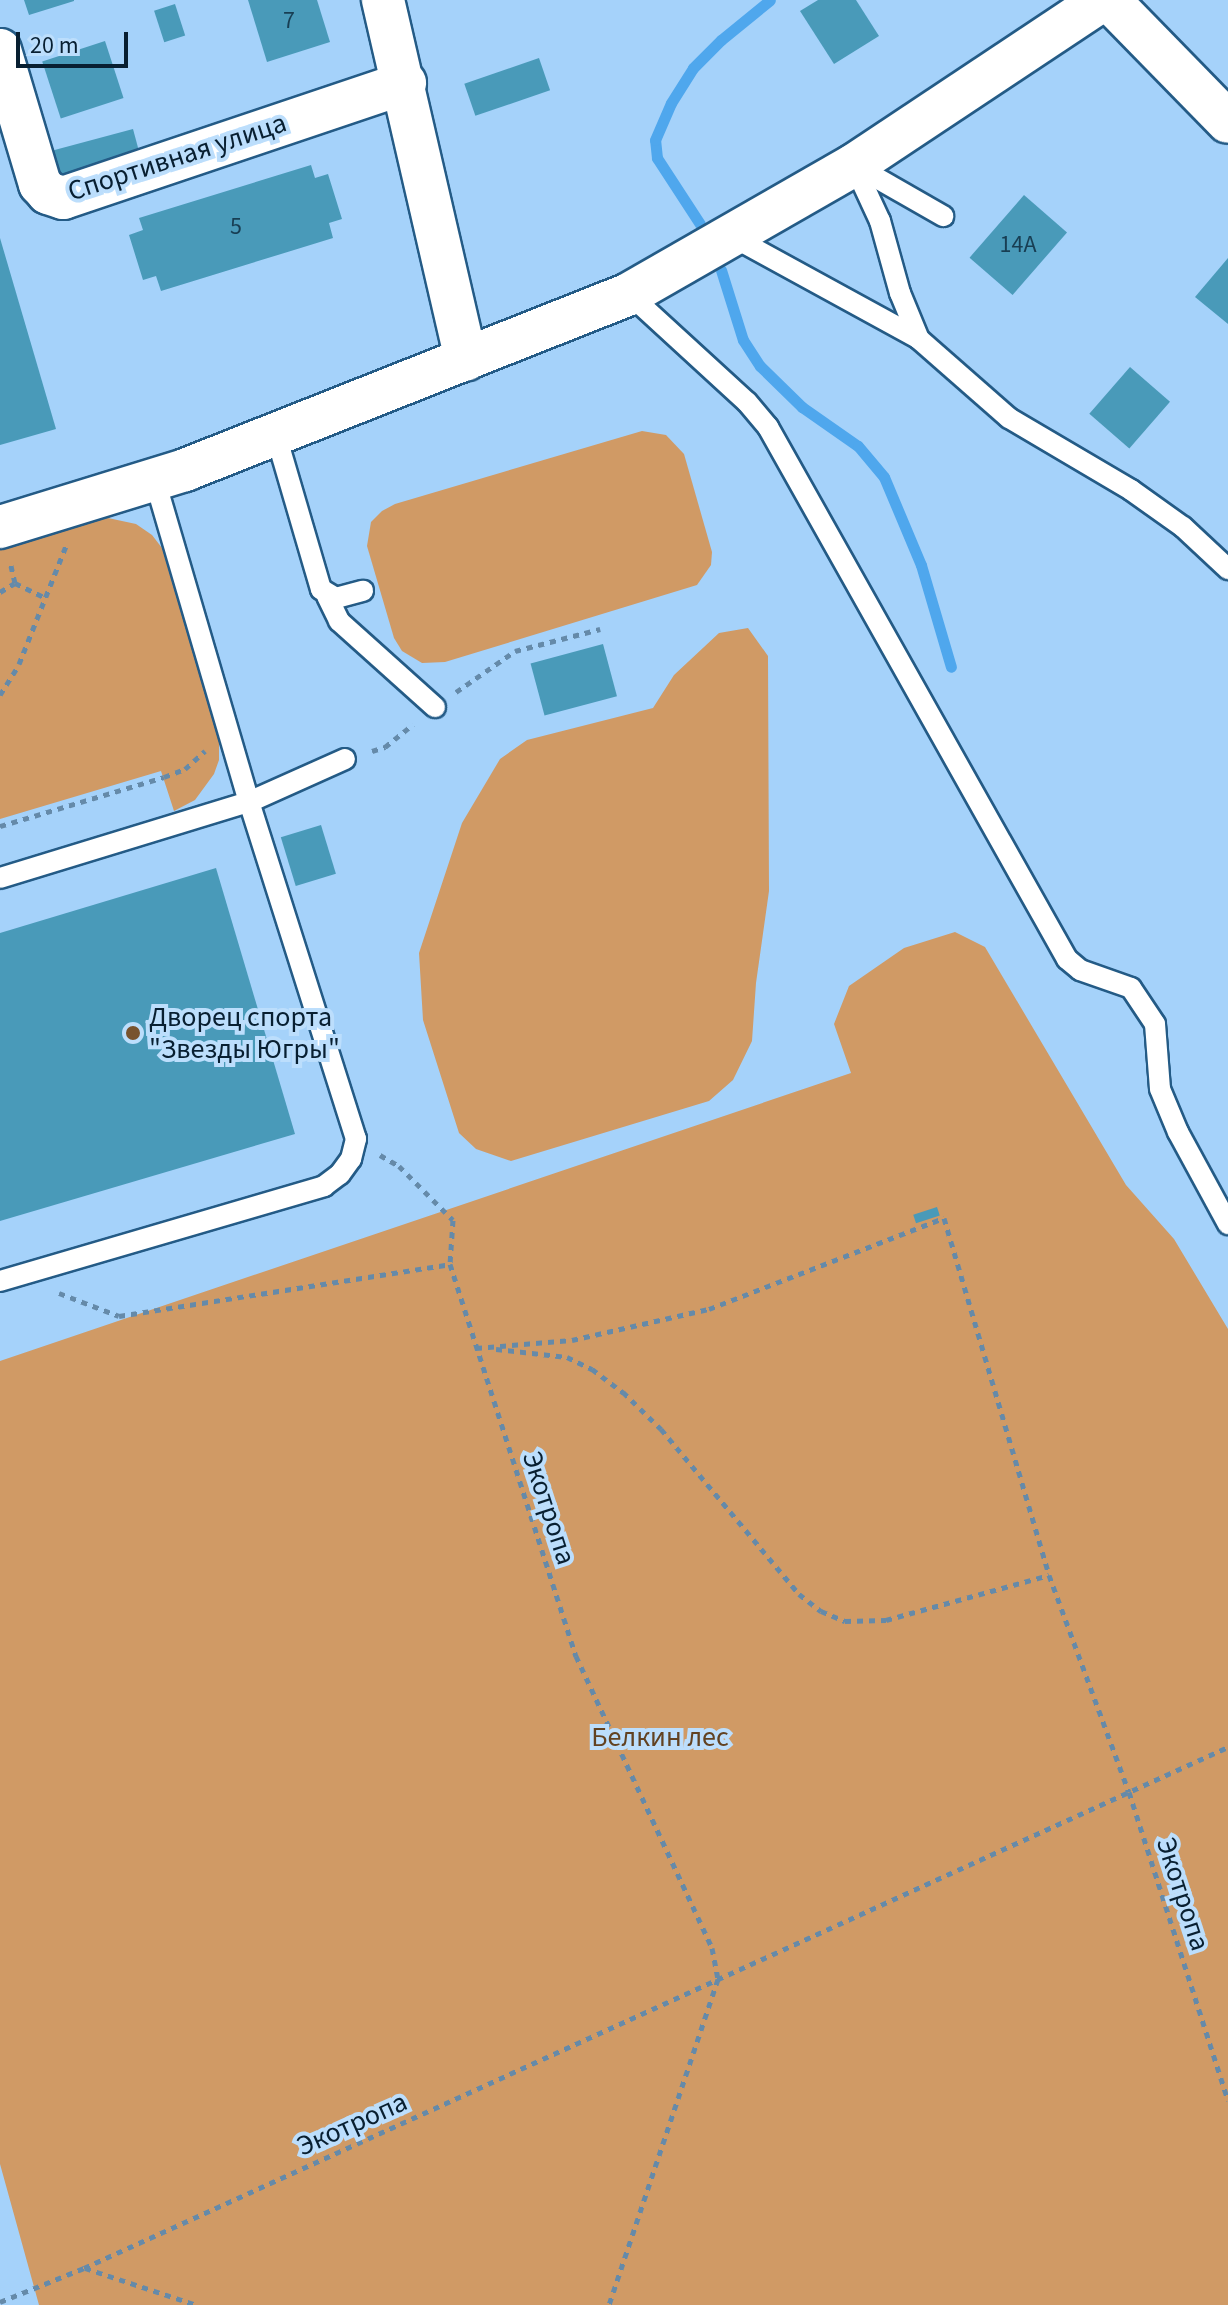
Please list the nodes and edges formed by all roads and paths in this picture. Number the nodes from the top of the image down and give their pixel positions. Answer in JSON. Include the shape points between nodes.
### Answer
{"nodes":[{"id":1,"x":383,"y":0,"type":"edge"},
{"id":2,"x":1102,"y":0,"type":"edge"},
{"id":3,"x":1109,"y":0,"type":"edge"},
{"id":4,"x":0,"y":50,"type":"edge"},
{"id":5,"x":405,"y":83,"type":"junction"},
{"id":6,"x":1228,"y":122,"type":"edge"},
{"id":7,"x":854,"y":165,"type":"junction"},
{"id":8,"x":943,"y":216,"type":"dead end"},
{"id":9,"x":733,"y":237,"type":"junction"},
{"id":10,"x":629,"y":294,"type":"junction"},
{"id":11,"x":919,"y":339,"type":"junction"},
{"id":12,"x":466,"y":360,"type":"junction"},
{"id":13,"x":275,"y":432,"type":"junction"},
{"id":14,"x":155,"y":481,"type":"junction"},
{"id":15,"x":75,"y":503,"type":"junction"},
{"id":16,"x":0,"y":527,"type":"edge"},
{"id":17,"x":1228,"y":569,"type":"edge"},
{"id":18,"x":15,"y":583,"type":"dead end"},
{"id":19,"x":363,"y":591,"type":"dead end"},
{"id":20,"x":327,"y":596,"type":"junction"},
{"id":21,"x":44,"y":597,"type":"junction"},
{"id":22,"x":600,"y":629,"type":"dead end"},
{"id":23,"x":0,"y":695,"type":"edge"},
{"id":24,"x":435,"y":707,"type":"junction"},
{"id":25,"x":209,"y":742,"type":"dead end"},
{"id":26,"x":345,"y":759,"type":"joint"},
{"id":27,"x":249,"y":802,"type":"junction"},
{"id":28,"x":0,"y":826,"type":"edge"},
{"id":29,"x":0,"y":878,"type":"edge"},
{"id":30,"x":356,"y":1139,"type":"junction"},
{"id":31,"x":1226,"y":1213,"type":"edge"},
{"id":32,"x":450,"y":1264,"type":"junction"},
{"id":33,"x":8,"y":1279,"type":"edge"},
{"id":34,"x":476,"y":1348,"type":"junction"},
{"id":35,"x":1049,"y":1575,"type":"junction"},
{"id":36,"x":1228,"y":1747,"type":"edge"},
{"id":37,"x":1129,"y":1792,"type":"junction"},
{"id":38,"x":718,"y":1979,"type":"junction"},
{"id":39,"x":1228,"y":2100,"type":"edge"},
{"id":40,"x":84,"y":2268,"type":"junction"},
{"id":41,"x":0,"y":2302,"type":"edge"},
{"id":42,"x":197,"y":2305,"type":"edge"},
{"id":43,"x":609,"y":2305,"type":"edge"}],
"edges":[{"from":1,"to":5,"type":"street"},
{"from":2,"to":7,"type":"street"},
{"from":3,"to":6,"type":"street"},
{"from":4,"to":5,"type":"street","name":"Спортивная улица","via":[[40,184],[63,198]]},
{"from":5,"to":12,"type":"street"},
{"from":7,"to":8,"type":"lane"},
{"from":7,"to":9,"type":"street"},
{"from":7,"to":11,"type":"lane","via":[[880,221]]},
{"from":9,"to":10,"type":"street"},
{"from":9,"to":11,"type":"lane"},
{"from":10,"to":12,"type":"street"},
{"from":10,"to":31,"type":"lane","via":[[768,427],[1067,959],[1080,970],[1131,988],[1155,1024],[1160,1089],[1178,1132]]},
{"from":11,"to":17,"type":"lane","via":[[1009,418],[1131,490],[1183,527]]},
{"from":12,"to":13,"type":"street"},
{"from":13,"to":14,"type":"street"},
{"from":13,"to":20,"type":"lane"},
{"from":14,"to":15,"type":"street"},
{"from":14,"to":27,"type":"lane"},
{"from":15,"to":16,"type":"street"},
{"from":15,"to":21,"type":"path","via":[[75,524]]},
{"from":18,"to":21,"type":"path"},
{"from":19,"to":20,"type":"lane"},
{"from":20,"to":24,"type":"lane","via":[[339,621]]},
{"from":21,"to":23,"type":"path","via":[[19,664]]},
{"from":22,"to":24,"type":"path","via":[[515,651]]},
{"from":24,"to":26,"type":"path","via":[[385,747]]},
{"from":25,"to":28,"type":"path","via":[[185,769]]},
{"from":26,"to":27,"type":"lane"},
{"from":27,"to":29,"type":"lane"},
{"from":27,"to":30,"type":"lane"},
{"from":30,"to":32,"type":"path","name":"Экотропа","via":[[399,1166],[453,1220]]},
{"from":30,"to":33,"type":"lane","via":[[351,1159],[324,1186]]},
{"from":32,"to":33,"type":"path","via":[[119,1316]]},
{"from":32,"to":34,"type":"path","name":"Экотропа"},
{"from":34,"to":35,"type":"path","via":[[538,1351],[592,1369],[661,1429],[799,1594],[845,1621],[866,1623]]},
{"from":34,"to":35,"type":"path","via":[[572,1340],[709,1309],[944,1218]]},
{"from":34,"to":38,"type":"path","name":"Экотропа","via":[[576,1656],[712,1948]]},
{"from":35,"to":37,"type":"path"},
{"from":36,"to":37,"type":"path","name":"Экотропа"},
{"from":37,"to":38,"type":"path","name":"Экотропа"},
{"from":37,"to":39,"type":"path","name":"Экотропа"},
{"from":38,"to":40,"type":"path","name":"Экотропа"},
{"from":38,"to":43,"type":"path"},
{"from":40,"to":41,"type":"path","name":"Экотропа"},
{"from":40,"to":42,"type":"path"}]}
